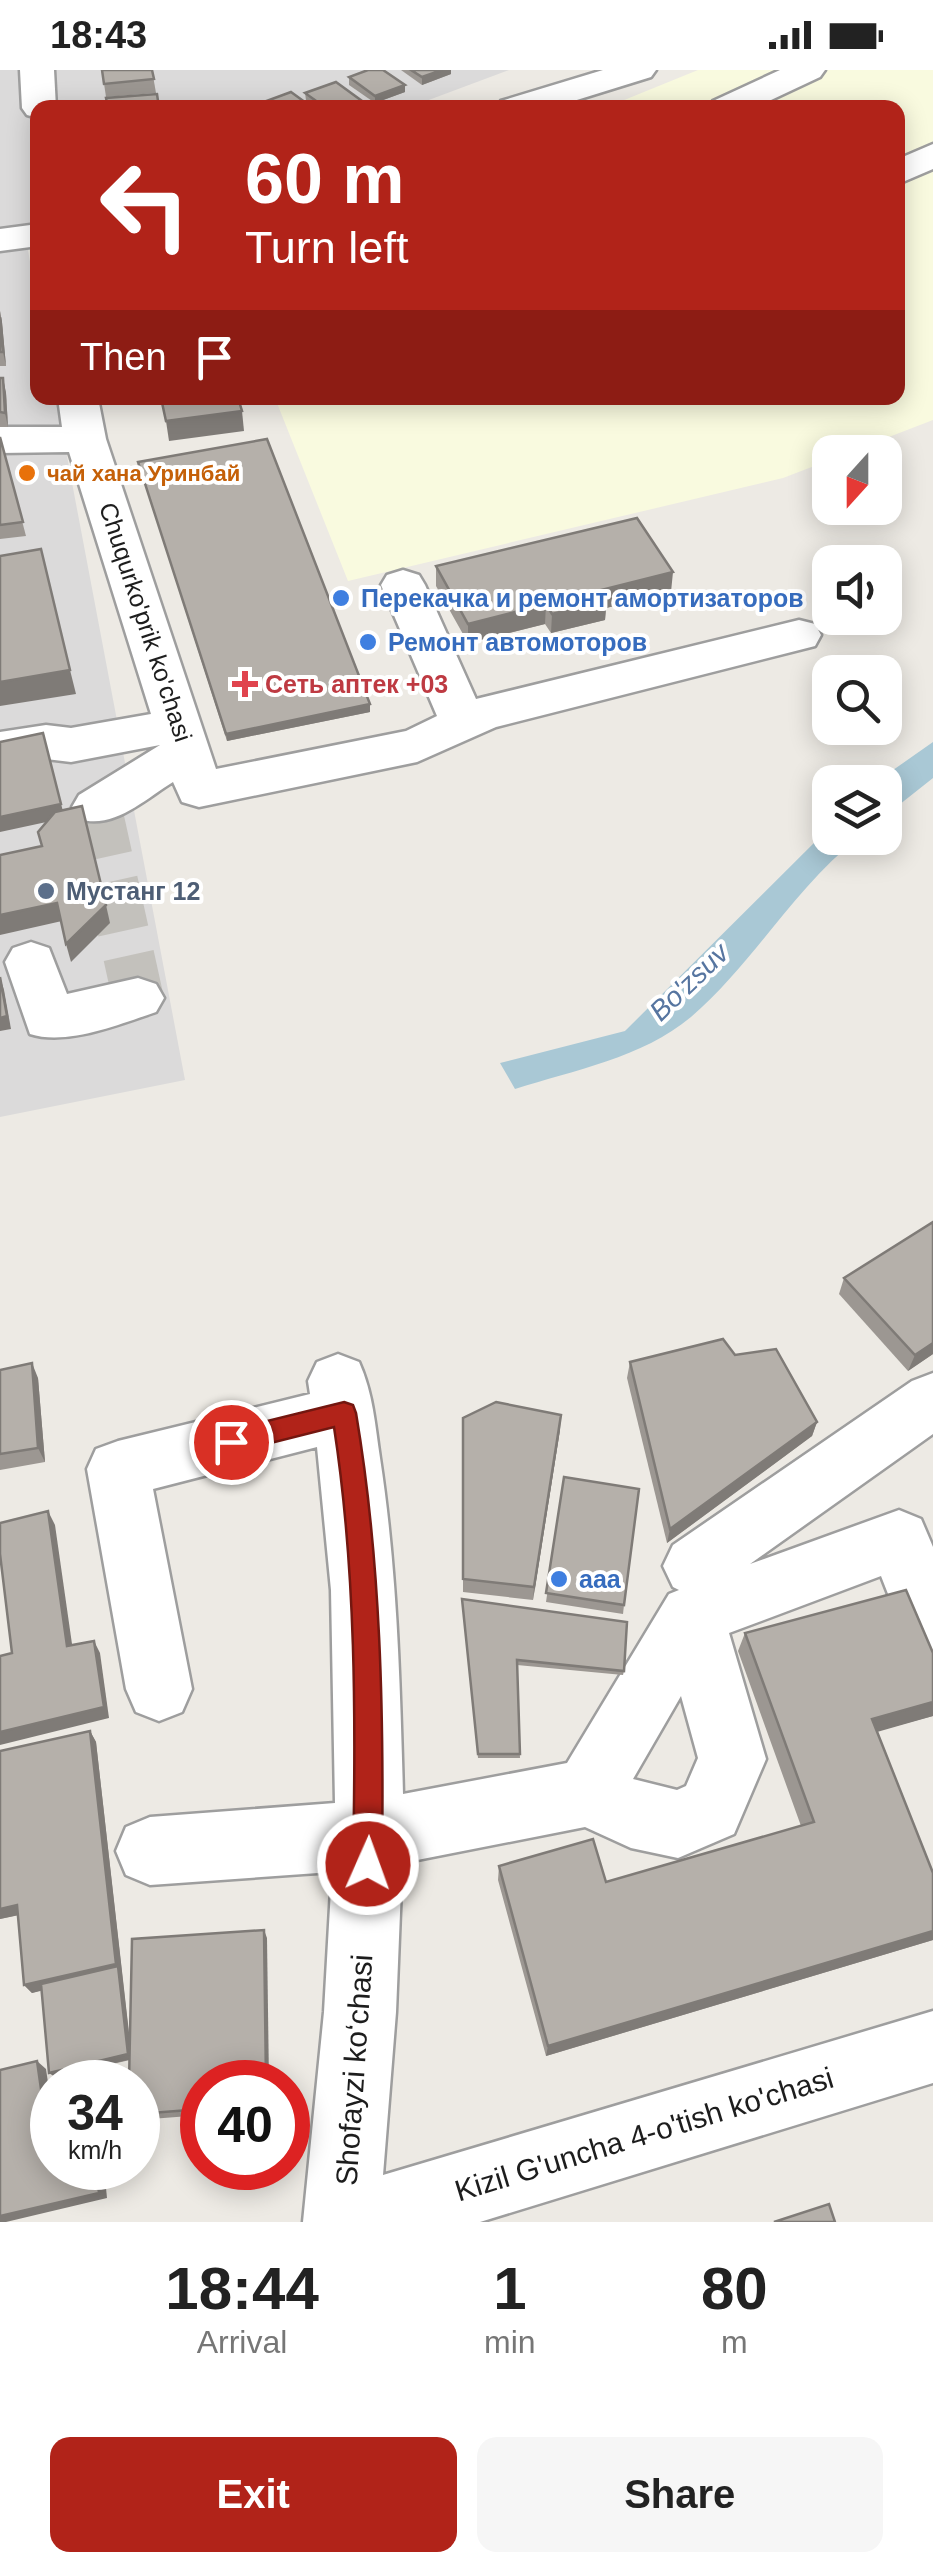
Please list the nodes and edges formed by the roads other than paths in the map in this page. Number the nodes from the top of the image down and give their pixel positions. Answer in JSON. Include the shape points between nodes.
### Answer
{"nodes":[{"id":1,"x":37,"y":70,"type":"edge"},
{"id":2,"x":639,"y":70,"type":"edge"},
{"id":3,"x":808,"y":70,"type":"edge"},
{"id":4,"x":516,"y":96,"type":"edge"},
{"id":5,"x":39,"y":100,"type":"edge"},
{"id":6,"x":742,"y":100,"type":"edge"},
{"id":7,"x":933,"y":155,"type":"edge"},
{"id":8,"x":905,"y":170,"type":"edge"},
{"id":9,"x":30,"y":214,"type":"edge"},
{"id":10,"x":0,"y":240,"type":"edge"},
{"id":11,"x":82,"y":418,"type":"edge"},
{"id":12,"x":0,"y":440,"type":"edge"},
{"id":13,"x":403,"y":584,"type":"dead end"},
{"id":14,"x":799,"y":635,"type":"dead end"},
{"id":15,"x":462,"y":721,"type":"junction"},
{"id":16,"x":0,"y":749,"type":"edge"},
{"id":17,"x":189,"y":755,"type":"junction"},
{"id":18,"x":96,"y":808,"type":"dead end"},
{"id":19,"x":31,"y":962,"type":"dead end"},
{"id":20,"x":138,"y":998,"type":"dead end"},
{"id":21,"x":933,"y":1400,"type":"edge"},
{"id":22,"x":693,"y":1591,"type":"junction"},
{"id":23,"x":933,"y":1628,"type":"edge"},
{"id":24,"x":159,"y":1689,"type":"dead end"},
{"id":25,"x":586,"y":1793,"type":"junction"},
{"id":26,"x":369,"y":1836,"type":"junction"},
{"id":27,"x":150,"y":1851,"type":"dead end"},
{"id":28,"x":933,"y":2047,"type":"edge"},
{"id":29,"x":342,"y":2222,"type":"edge"},
{"id":30,"x":355,"y":2222,"type":"edge"}],
"edges":[{"from":1,"to":5,"type":"street"},
{"from":2,"to":4,"type":"street"},
{"from":3,"to":6,"type":"street"},
{"from":7,"to":8,"type":"street"},
{"from":9,"to":10,"type":"street"},
{"from":11,"to":12,"type":"street"},
{"from":11,"to":17,"type":"street","name":"Chuqurko'prik ko'chasi"},
{"from":13,"to":15,"type":"street"},
{"from":14,"to":15,"type":"street"},
{"from":15,"to":17,"type":"street","via":[[417,744]]},
{"from":16,"to":17,"type":"street","via":[[46,742]]},
{"from":17,"to":18,"type":"street"},
{"from":19,"to":20,"type":"street","via":[[49,1019]]},
{"from":21,"to":22,"type":"street"},
{"from":22,"to":23,"type":"street","via":[[899,1540]]},
{"from":22,"to":25,"type":"street"},
{"from":22,"to":25,"type":"street","via":[[732,1759],[710,1810],[678,1824],[630,1814]]},
{"from":24,"to":26,"type":"street","name":"Shofayzi koʻchasi","via":[[118,1470],[341,1397],[357,1505]]},
{"from":25,"to":26,"type":"street"},
{"from":26,"to":27,"type":"street"},
{"from":26,"to":29,"type":"street","name":"Shofayzi koʻchasi"},
{"from":28,"to":30,"type":"street","name":"Kizil G'uncha 4-o'tish ko'chasi"}]}
